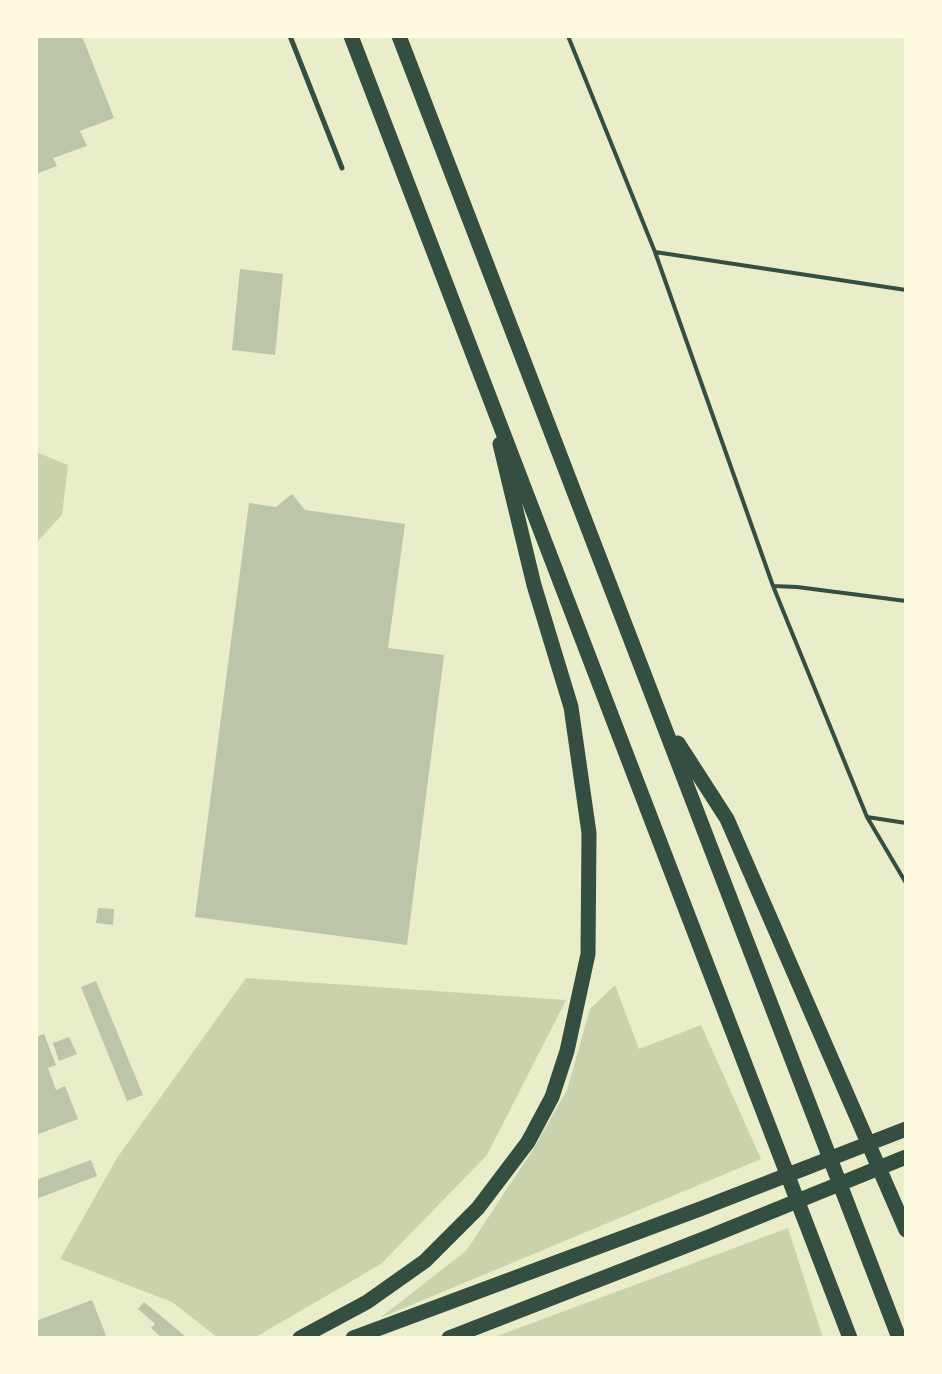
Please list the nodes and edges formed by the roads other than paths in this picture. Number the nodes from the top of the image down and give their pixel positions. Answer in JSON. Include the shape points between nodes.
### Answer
{"nodes":[{"id":1,"x":290,"y":36,"type":"edge"},
{"id":2,"x":350,"y":36,"type":"edge"},
{"id":3,"x":399,"y":36,"type":"edge"},
{"id":4,"x":568,"y":36,"type":"edge"},
{"id":5,"x":342,"y":168,"type":"dead end"},
{"id":6,"x":655,"y":252,"type":"junction"},
{"id":7,"x":906,"y":290,"type":"edge"},
{"id":8,"x":486,"y":384,"type":"junction"},
{"id":9,"x":773,"y":586,"type":"junction"},
{"id":10,"x":906,"y":601,"type":"edge"},
{"id":11,"x":661,"y":716,"type":"junction"},
{"id":12,"x":867,"y":817,"type":"junction"},
{"id":13,"x":906,"y":823,"type":"edge"},
{"id":14,"x":906,"y":883,"type":"edge"},
{"id":15,"x":906,"y":1129,"type":"edge"},
{"id":16,"x":906,"y":1157,"type":"edge"},
{"id":17,"x":906,"y":1230,"type":"edge"},
{"id":18,"x":300,"y":1338,"type":"edge"},
{"id":19,"x":353,"y":1338,"type":"edge"},
{"id":20,"x":449,"y":1338,"type":"edge"},
{"id":21,"x":850,"y":1338,"type":"edge"},
{"id":22,"x":899,"y":1338,"type":"edge"}],
"edges":[{"from":1,"to":5,"type":"street"},
{"from":2,"to":8,"type":"highway"},
{"from":3,"to":11,"type":"highway"},
{"from":4,"to":6,"type":"lane"},
{"from":6,"to":7,"type":"lane"},
{"from":6,"to":9,"type":"lane"},
{"from":8,"to":18,"type":"highway","via":[[534,585],[571,707],[589,833],[588,954],[567,1051],[552,1097],[522,1150],[478,1208],[425,1261],[367,1302]]},
{"from":8,"to":21,"type":"highway"},
{"from":9,"to":10,"type":"lane"},
{"from":9,"to":12,"type":"lane"},
{"from":11,"to":17,"type":"highway","via":[[727,819]]},
{"from":11,"to":22,"type":"highway"},
{"from":12,"to":13,"type":"lane"},
{"from":12,"to":14,"type":"lane"},
{"from":15,"to":19,"type":"highway"},
{"from":16,"to":20,"type":"highway"}]}
